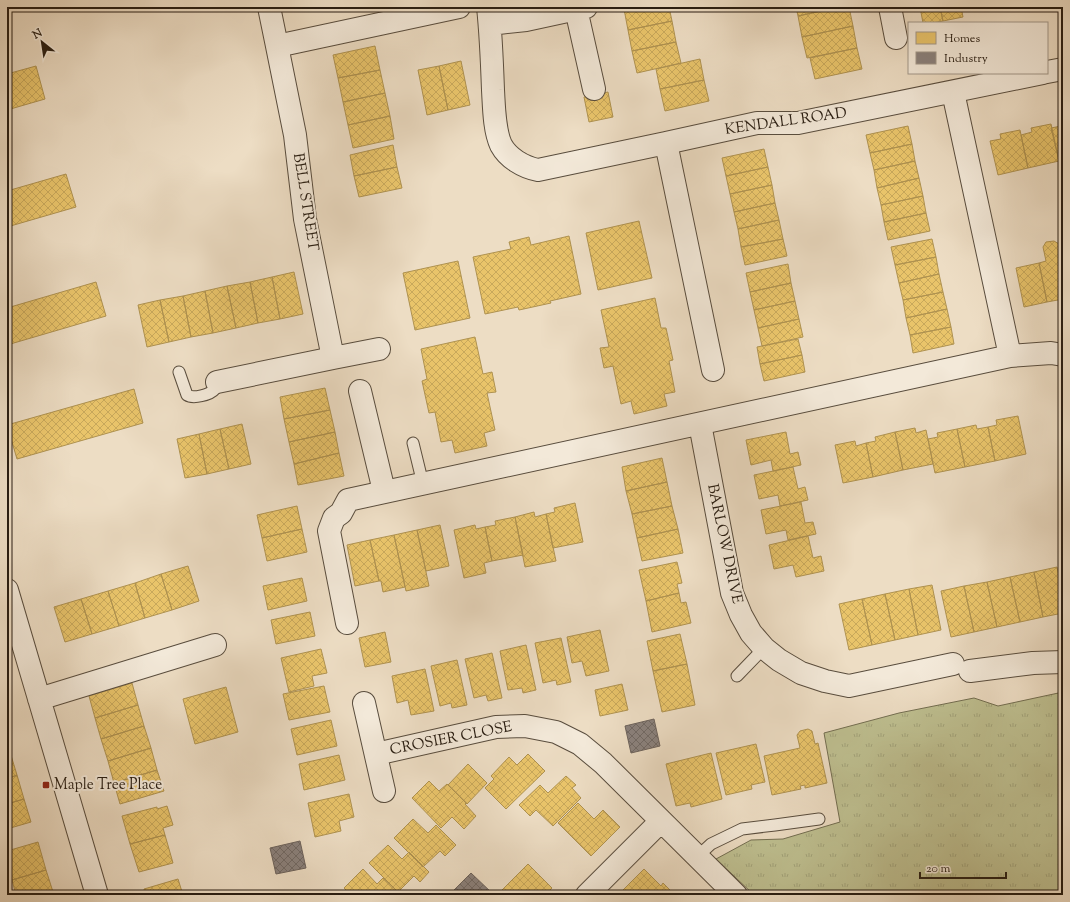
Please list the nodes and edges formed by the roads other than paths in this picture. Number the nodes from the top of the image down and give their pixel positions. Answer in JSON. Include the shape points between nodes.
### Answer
{"nodes":[{"id":1,"x":269,"y":7,"type":"edge"},
{"id":2,"x":459,"y":7,"type":"edge"},
{"id":3,"x":890,"y":7,"type":"edge"},
{"id":4,"x":581,"y":8,"type":"edge"},
{"id":5,"x":489,"y":16,"type":"edge"},
{"id":6,"x":896,"y":38,"type":"dead end"},
{"id":7,"x":277,"y":46,"type":"junction"},
{"id":8,"x":1063,"y":69,"type":"edge"},
{"id":9,"x":1048,"y":72,"type":"edge"},
{"id":10,"x":1038,"y":74,"type":"edge"},
{"id":11,"x":594,"y":89,"type":"dead end"},
{"id":12,"x":953,"y":92,"type":"junction"},
{"id":13,"x":666,"y":143,"type":"junction"},
{"id":14,"x":379,"y":348,"type":"dead end"},
{"id":15,"x":1063,"y":355,"type":"edge"},
{"id":16,"x":1010,"y":356,"type":"junction"},
{"id":17,"x":333,"y":358,"type":"junction"},
{"id":18,"x":713,"y":370,"type":"dead end"},
{"id":19,"x":179,"y":372,"type":"dead end"},
{"id":20,"x":217,"y":382,"type":"joint"},
{"id":21,"x":360,"y":391,"type":"dead end"},
{"id":22,"x":700,"y":424,"type":"junction"},
{"id":23,"x":414,"y":443,"type":"dead end"},
{"id":24,"x":423,"y":484,"type":"junction"},
{"id":25,"x":384,"y":491,"type":"junction"},
{"id":26,"x":9,"y":601,"type":"edge"},
{"id":27,"x":347,"y":623,"type":"dead end"},
{"id":28,"x":215,"y":645,"type":"dead end"},
{"id":29,"x":764,"y":648,"type":"junction"},
{"id":30,"x":1063,"y":662,"type":"edge"},
{"id":31,"x":737,"y":676,"type":"dead end"},
{"id":32,"x":39,"y":699,"type":"junction"},
{"id":33,"x":364,"y":703,"type":"dead end"},
{"id":34,"x":376,"y":754,"type":"junction"},
{"id":35,"x":384,"y":791,"type":"dead end"},
{"id":36,"x":819,"y":819,"type":"dead end"},
{"id":37,"x":661,"y":821,"type":"junction"},
{"id":38,"x":697,"y":857,"type":"junction"},
{"id":39,"x":97,"y":895,"type":"edge"},
{"id":40,"x":587,"y":895,"type":"edge"},
{"id":41,"x":736,"y":895,"type":"edge"}],
"edges":[{"from":1,"to":7,"type":"street","name":"BELL STREET"},
{"from":2,"to":7,"type":"street"},
{"from":3,"to":6,"type":"street"},
{"from":4,"to":5,"type":"street","via":[[526,20]]},
{"from":4,"to":11,"type":"street"},
{"from":5,"to":13,"type":"street","name":"KENDALL ROAD","via":[[497,133],[507,154],[518,162],[538,170]]},
{"from":7,"to":17,"type":"street","name":"BELL STREET","via":[[295,135],[305,219]]},
{"from":8,"to":9,"type":"street"},
{"from":10,"to":12,"type":"street","name":"KENDALL ROAD"},
{"from":12,"to":13,"type":"street","name":"KENDALL ROAD","via":[[798,123],[757,124]]},
{"from":12,"to":16,"type":"street"},
{"from":13,"to":18,"type":"street"},
{"from":14,"to":17,"type":"street"},
{"from":15,"to":16,"type":"street"},
{"from":16,"to":22,"type":"street"},
{"from":17,"to":20,"type":"street"},
{"from":19,"to":20,"type":"lane","via":[[190,397],[210,392],[215,389]]},
{"from":21,"to":25,"type":"street"},
{"from":22,"to":24,"type":"street"},
{"from":22,"to":29,"type":"street","name":"BARLOW DRIVE","via":[[732,593],[751,633]]},
{"from":23,"to":24,"type":"lane"},
{"from":24,"to":25,"type":"street"},
{"from":25,"to":27,"type":"street","via":[[348,500],[341,513],[334,518],[329,531]]},
{"from":26,"to":32,"type":"street"},
{"from":28,"to":32,"type":"street"},
{"from":29,"to":30,"type":"street","name":"BARLOW DRIVE","via":[[800,673],[849,686],[961,668]]},
{"from":29,"to":31,"type":"lane"},
{"from":32,"to":39,"type":"street"},
{"from":33,"to":34,"type":"street","name":"CROSIER CLOSE"},
{"from":34,"to":35,"type":"street","name":"CROSIER CLOSE"},
{"from":34,"to":37,"type":"street","name":"CROSIER CLOSE","via":[[496,727],[525,726],[556,732],[580,744],[603,763]]},
{"from":36,"to":38,"type":"lane","via":[[742,828],[711,844]]},
{"from":37,"to":38,"type":"street","name":"CROSIER CLOSE"},
{"from":37,"to":40,"type":"street"},
{"from":38,"to":41,"type":"street","name":"CROSIER CLOSE"}]}
